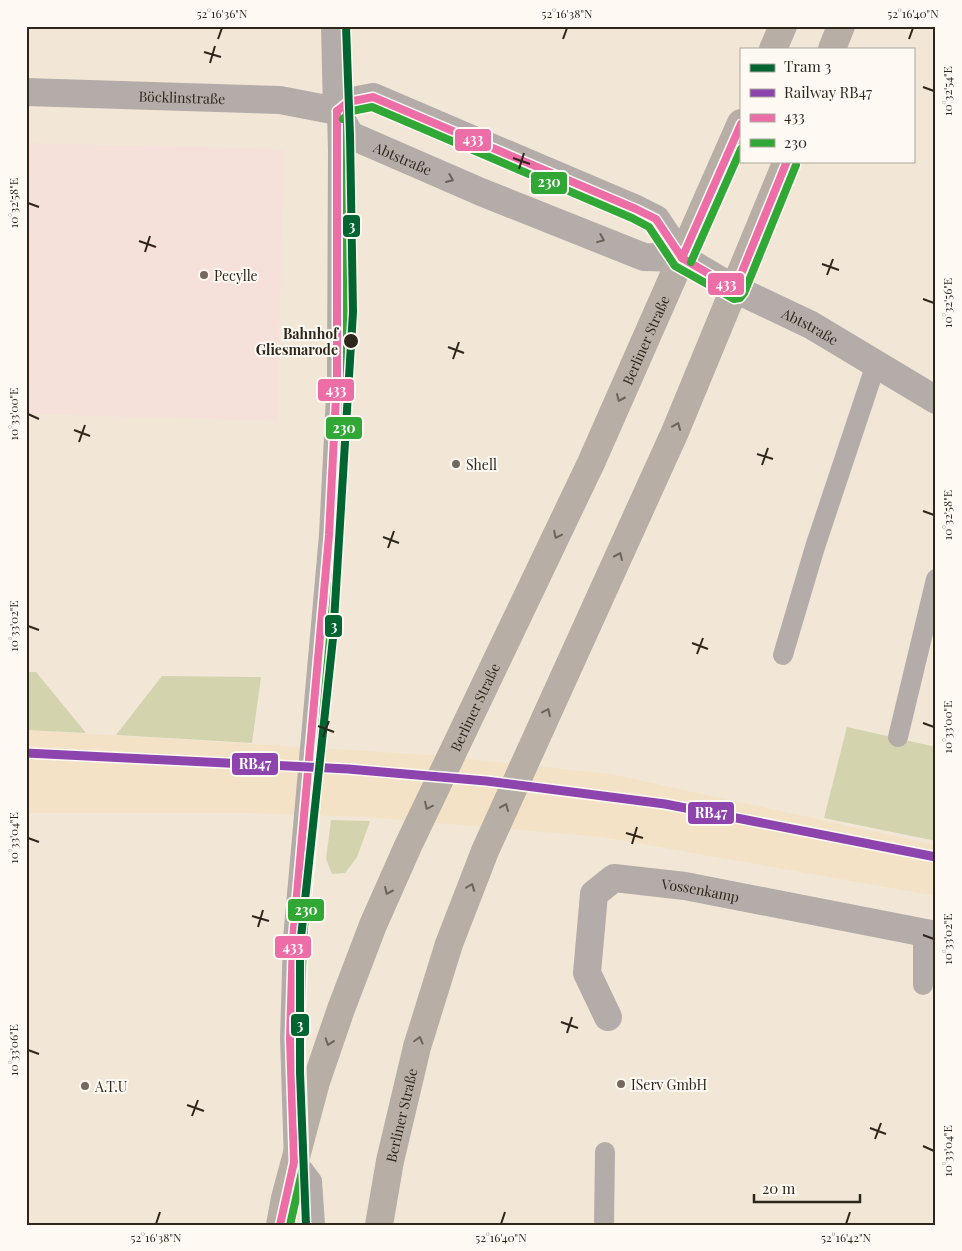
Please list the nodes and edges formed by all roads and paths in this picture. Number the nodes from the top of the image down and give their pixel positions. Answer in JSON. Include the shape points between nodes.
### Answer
{"nodes":[{"id":1,"x":335,"y":26,"type":"edge"},
{"id":2,"x":782,"y":26,"type":"edge"},
{"id":3,"x":841,"y":26,"type":"edge"},
{"id":4,"x":773,"y":48,"type":"edge"},
{"id":5,"x":832,"y":48,"type":"edge"},
{"id":6,"x":26,"y":92,"type":"edge"},
{"id":7,"x":337,"y":111,"type":"junction"},
{"id":8,"x":740,"y":125,"type":"edge"},
{"id":9,"x":787,"y":162,"type":"edge"},
{"id":10,"x":682,"y":258,"type":"junction"},
{"id":11,"x":735,"y":289,"type":"junction"},
{"id":12,"x":876,"y":364,"type":"junction"},
{"id":13,"x":936,"y":400,"type":"edge"},
{"id":14,"x":936,"y":579,"type":"edge"},
{"id":15,"x":782,"y":655,"type":"dead end"},
{"id":16,"x":898,"y":738,"type":"dead end"},
{"id":17,"x":929,"y":934,"type":"edge"},
{"id":18,"x":924,"y":985,"type":"dead end"},
{"id":19,"x":608,"y":1017,"type":"dead end"},
{"id":20,"x":605,"y":1152,"type":"dead end"},
{"id":21,"x":294,"y":1162,"type":"junction"},
{"id":22,"x":280,"y":1225,"type":"edge"},
{"id":23,"x":315,"y":1225,"type":"edge"},
{"id":24,"x":379,"y":1225,"type":"edge"},
{"id":25,"x":604,"y":1225,"type":"edge"}],
"edges":[{"from":1,"to":7,"type":"street"},
{"from":2,"to":4,"type":"main road"},
{"from":3,"to":5,"type":"main road"},
{"from":6,"to":7,"type":"street","name":"Böcklinstraße","via":[[280,100]]},
{"from":7,"to":10,"type":"street","name":"Abtstraße","one_way":true,"via":[[350,135],[373,146],[644,257]]},
{"from":7,"to":10,"type":"street","name":"Abtstraße","via":[[348,102],[373,97],[656,219]]},
{"from":7,"to":21,"type":"lane","via":[[336,404],[328,544],[293,939],[290,1038]]},
{"from":8,"to":10,"type":"main road","name":"Berliner Straße"},
{"from":9,"to":11,"type":"main road","name":"Berliner Straße"},
{"from":10,"to":11,"type":"street","name":"Abtstraße"},
{"from":10,"to":21,"type":"main road","name":"Berliner Straße","one_way":true,"via":[[592,463],[373,925],[319,1073]]},
{"from":11,"to":12,"type":"street","name":"Abtstraße","via":[[810,325]]},
{"from":24,"to":11,"type":"main road","name":"Berliner Straße","one_way":true,"via":[[390,1161],[415,1056],[449,944],[485,851],[675,432]]},
{"from":12,"to":13,"type":"street","name":"Abtstraße"},
{"from":12,"to":15,"type":"lane"},
{"from":14,"to":16,"type":"lane"},
{"from":17,"to":18,"type":"lane"},
{"from":17,"to":19,"type":"street","name":"Vossenkamp","via":[[685,886],[614,878],[594,894],[588,973]]},
{"from":20,"to":25,"type":"lane"},
{"from":21,"to":22,"type":"main road","name":"Berliner Straße"},
{"from":21,"to":23,"type":"lane","via":[[312,1181]]}]}
